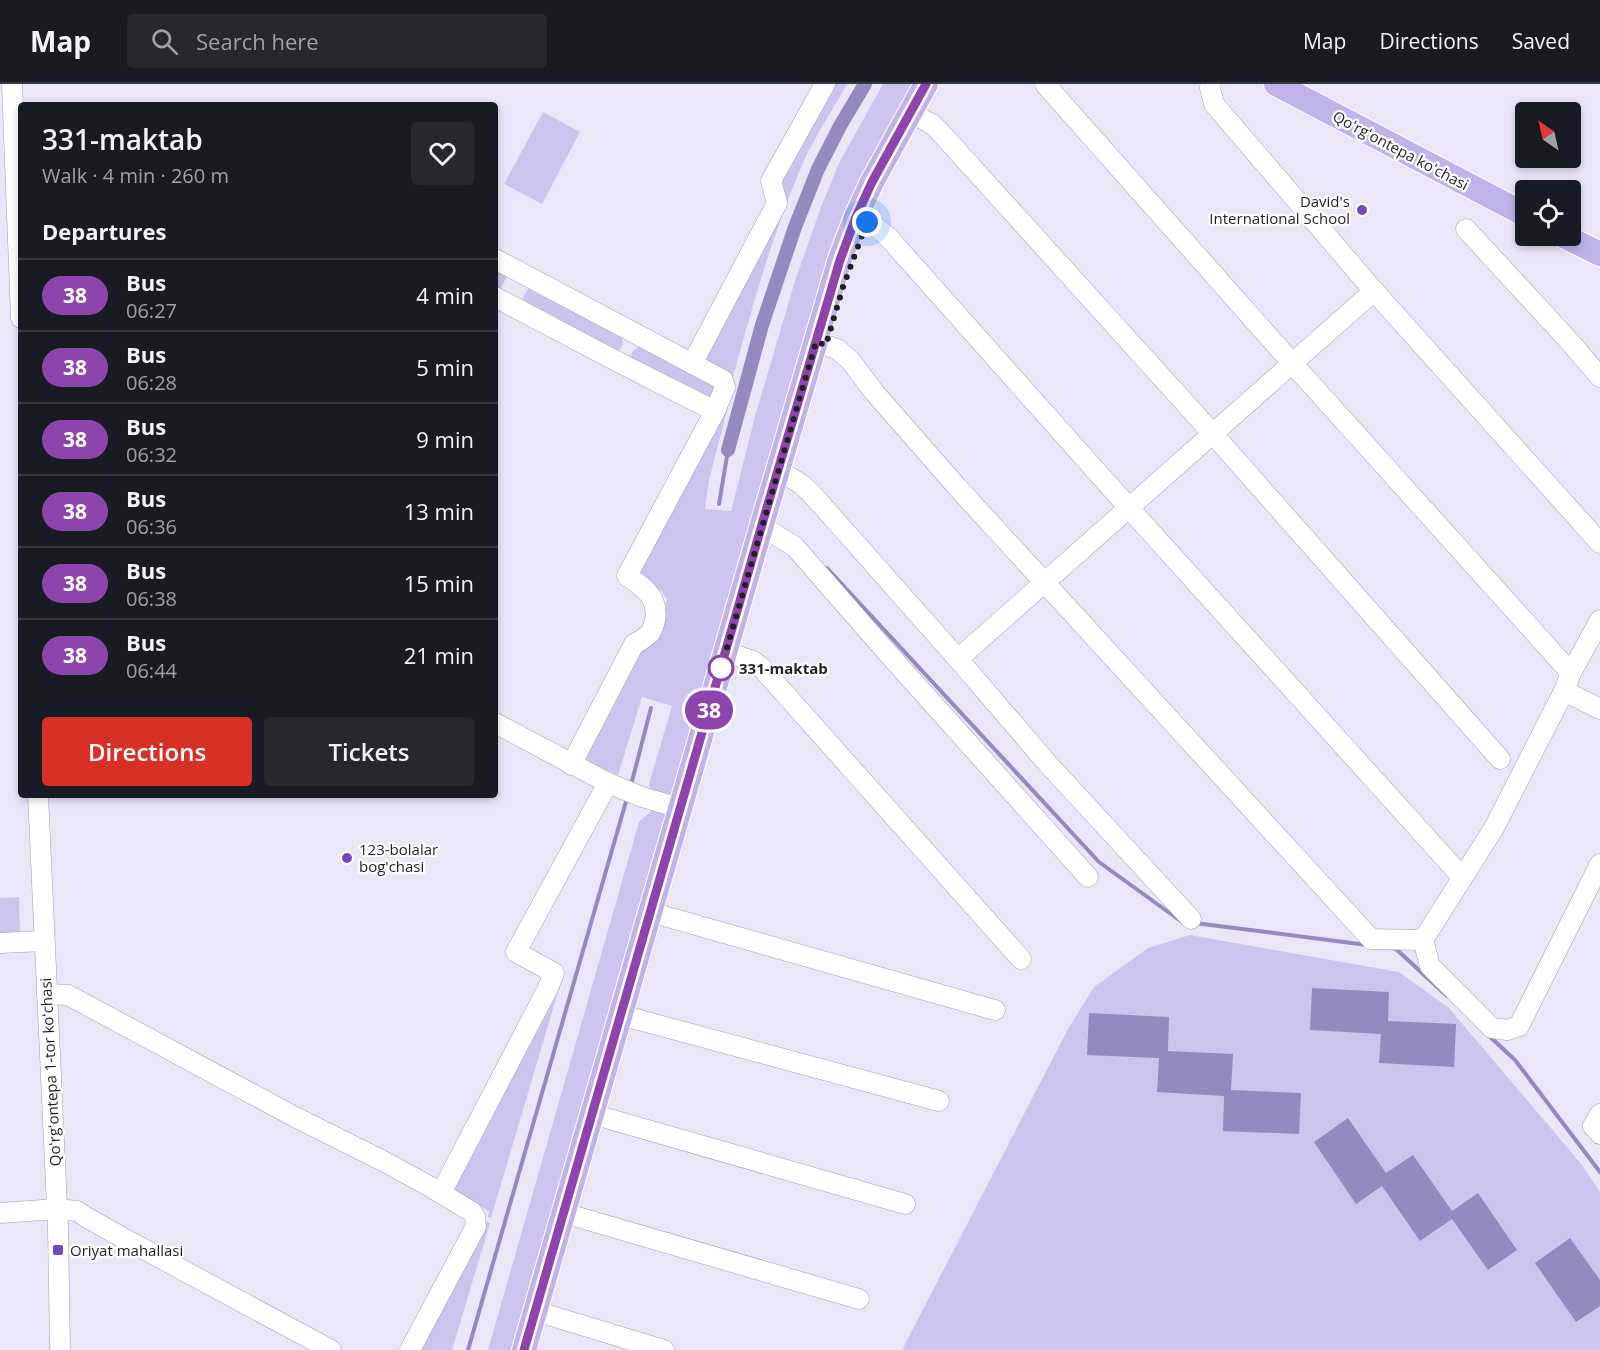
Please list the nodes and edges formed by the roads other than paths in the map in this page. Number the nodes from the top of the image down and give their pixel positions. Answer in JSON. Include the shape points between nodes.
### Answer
{"nodes":[{"id":1,"x":12,"y":84,"type":"edge"},
{"id":2,"x":825,"y":84,"type":"edge"},
{"id":3,"x":927,"y":84,"type":"edge"},
{"id":4,"x":939,"y":84,"type":"edge"},
{"id":5,"x":1045,"y":84,"type":"edge"},
{"id":6,"x":1211,"y":84,"type":"edge"},
{"id":7,"x":1278,"y":84,"type":"edge"},
{"id":8,"x":1303,"y":84,"type":"edge"},
{"id":9,"x":915,"y":116,"type":"junction"},
{"id":10,"x":1515,"y":195,"type":"edge"},
{"id":11,"x":1515,"y":209,"type":"edge"},
{"id":12,"x":862,"y":220,"type":"junction"},
{"id":13,"x":1466,"y":229,"type":"dead end"},
{"id":14,"x":1581,"y":230,"type":"edge"},
{"id":15,"x":18,"y":240,"type":"edge"},
{"id":16,"x":1600,"y":240,"type":"edge"},
{"id":17,"x":1581,"y":244,"type":"edge"},
{"id":18,"x":1600,"y":254,"type":"edge"},
{"id":19,"x":498,"y":261,"type":"edge"},
{"id":20,"x":1374,"y":291,"type":"junction"},
{"id":21,"x":498,"y":299,"type":"edge"},
{"id":22,"x":821,"y":344,"type":"junction"},
{"id":23,"x":1292,"y":363,"type":"junction"},
{"id":24,"x":692,"y":364,"type":"junction"},
{"id":25,"x":1600,"y":377,"type":"edge"},
{"id":26,"x":714,"y":411,"type":"junction"},
{"id":27,"x":1213,"y":434,"type":"junction"},
{"id":28,"x":783,"y":473,"type":"junction"},
{"id":29,"x":1129,"y":508,"type":"junction"},
{"id":30,"x":773,"y":533,"type":"junction"},
{"id":31,"x":1600,"y":543,"type":"edge"},
{"id":32,"x":1044,"y":582,"type":"junction"},
{"id":33,"x":1600,"y":620,"type":"edge"},
{"id":34,"x":731,"y":654,"type":"junction"},
{"id":35,"x":958,"y":659,"type":"junction"},
{"id":36,"x":1567,"y":682,"type":"junction"},
{"id":37,"x":1600,"y":710,"type":"edge"},
{"id":38,"x":498,"y":725,"type":"edge"},
{"id":39,"x":1500,"y":759,"type":"dead end"},
{"id":40,"x":571,"y":765,"type":"junction"},
{"id":41,"x":621,"y":788,"type":"junction"},
{"id":42,"x":38,"y":798,"type":"edge"},
{"id":43,"x":680,"y":808,"type":"junction"},
{"id":44,"x":1600,"y":864,"type":"edge"},
{"id":45,"x":1088,"y":877,"type":"dead end"},
{"id":46,"x":1462,"y":877,"type":"junction"},
{"id":47,"x":657,"y":914,"type":"junction"},
{"id":48,"x":1191,"y":919,"type":"dead end"},
{"id":49,"x":1423,"y":940,"type":"junction"},
{"id":50,"x":44,"y":941,"type":"junction"},
{"id":51,"x":0,"y":943,"type":"edge"},
{"id":52,"x":1021,"y":959,"type":"dead end"},
{"id":53,"x":46,"y":993,"type":"junction"},
{"id":54,"x":995,"y":1010,"type":"dead end"},
{"id":55,"x":627,"y":1016,"type":"junction"},
{"id":56,"x":939,"y":1101,"type":"dead end"},
{"id":57,"x":599,"y":1116,"type":"junction"},
{"id":58,"x":441,"y":1193,"type":"junction"},
{"id":59,"x":905,"y":1204,"type":"dead end"},
{"id":60,"x":57,"y":1209,"type":"junction"},
{"id":61,"x":0,"y":1213,"type":"edge"},
{"id":62,"x":570,"y":1215,"type":"junction"},
{"id":63,"x":859,"y":1299,"type":"dead end"},
{"id":64,"x":542,"y":1313,"type":"junction"},
{"id":65,"x":60,"y":1350,"type":"edge"},
{"id":66,"x":332,"y":1350,"type":"edge"},
{"id":67,"x":410,"y":1350,"type":"edge"},
{"id":68,"x":524,"y":1350,"type":"edge"},
{"id":69,"x":538,"y":1350,"type":"edge"},
{"id":70,"x":664,"y":1350,"type":"edge"}],
"edges":[{"from":1,"to":15,"type":"street"},
{"from":2,"to":24,"type":"street","via":[[771,181],[777,203]]},
{"from":3,"to":9,"type":"main road"},
{"from":4,"to":9,"type":"main road"},
{"from":5,"to":23,"type":"street"},
{"from":6,"to":20,"type":"street","via":[[1214,104]]},
{"from":7,"to":11,"type":"main road","name":"Qoʻrgʻontepa koʻchasi"},
{"from":8,"to":10,"type":"main road","name":"Qoʻrgʻontepa koʻchasi"},
{"from":9,"to":12,"type":"main road","via":[[876,174]]},
{"from":9,"to":27,"type":"street","via":[[941,133]]},
{"from":12,"to":22,"type":"main road","via":[[840,260]]},
{"from":12,"to":29,"type":"street","via":[[888,237]]},
{"from":13,"to":25,"type":"street"},
{"from":14,"to":16,"type":"main road"},
{"from":17,"to":18,"type":"main road"},
{"from":19,"to":24,"type":"street"},
{"from":20,"to":23,"type":"street"},
{"from":20,"to":31,"type":"street"},
{"from":21,"to":26,"type":"street"},
{"from":22,"to":28,"type":"main road"},
{"from":22,"to":32,"type":"street","via":[[837,349],[850,360],[950,479]]},
{"from":23,"to":27,"type":"street"},
{"from":23,"to":36,"type":"street"},
{"from":24,"to":26,"type":"street","via":[[723,380],[725,387]]},
{"from":26,"to":40,"type":"street","via":[[627,576],[642,585],[651,597],[657,609],[654,627],[634,644]]},
{"from":27,"to":29,"type":"street"},
{"from":27,"to":39,"type":"street"},
{"from":28,"to":30,"type":"main road"},
{"from":28,"to":34,"type":"main road"},
{"from":28,"to":35,"type":"street","via":[[811,493]]},
{"from":29,"to":32,"type":"street"},
{"from":29,"to":46,"type":"street"},
{"from":30,"to":34,"type":"main road"},
{"from":30,"to":45,"type":"street","via":[[795,547]]},
{"from":32,"to":35,"type":"street"},
{"from":32,"to":49,"type":"street","via":[[1371,939]]},
{"from":33,"to":36,"type":"street"},
{"from":34,"to":43,"type":"main road"},
{"from":34,"to":47,"type":"main road"},
{"from":34,"to":52,"type":"street","via":[[761,667]]},
{"from":35,"to":48,"type":"street","via":[[1048,764]]},
{"from":36,"to":37,"type":"street"},
{"from":36,"to":46,"type":"street","via":[[1494,828]]},
{"from":38,"to":40,"type":"street"},
{"from":40,"to":41,"type":"street"},
{"from":41,"to":43,"type":"street"},
{"from":41,"to":58,"type":"street","via":[[516,952],[558,976],[548,988]]},
{"from":42,"to":50,"type":"street","name":"Qoʻrgʻontepa 1-tor koʻchasi"},
{"from":43,"to":47,"type":"main road"},
{"from":44,"to":49,"type":"street","via":[[1519,1026],[1507,1030],[1492,1028],[1430,966]]},
{"from":46,"to":49,"type":"street"},
{"from":47,"to":54,"type":"street"},
{"from":47,"to":55,"type":"main road"},
{"from":50,"to":51,"type":"street"},
{"from":50,"to":53,"type":"street","name":"Qoʻrgʻontepa 1-tor koʻchasi"},
{"from":53,"to":58,"type":"street","via":[[68,995]]},
{"from":53,"to":60,"type":"street","name":"Qoʻrgʻontepa 1-tor koʻchasi"},
{"from":55,"to":56,"type":"street"},
{"from":55,"to":57,"type":"main road"},
{"from":57,"to":59,"type":"street"},
{"from":57,"to":62,"type":"main road"},
{"from":58,"to":67,"type":"street","via":[[472,1212],[476,1226]]},
{"from":60,"to":61,"type":"street"},
{"from":60,"to":65,"type":"street","name":"Qoʻrgʻontepa 1-tor koʻchasi"},
{"from":60,"to":66,"type":"street","via":[[77,1210]]},
{"from":62,"to":63,"type":"street"},
{"from":62,"to":64,"type":"main road"},
{"from":64,"to":68,"type":"main road"},
{"from":64,"to":69,"type":"main road"},
{"from":64,"to":70,"type":"street"}]}
